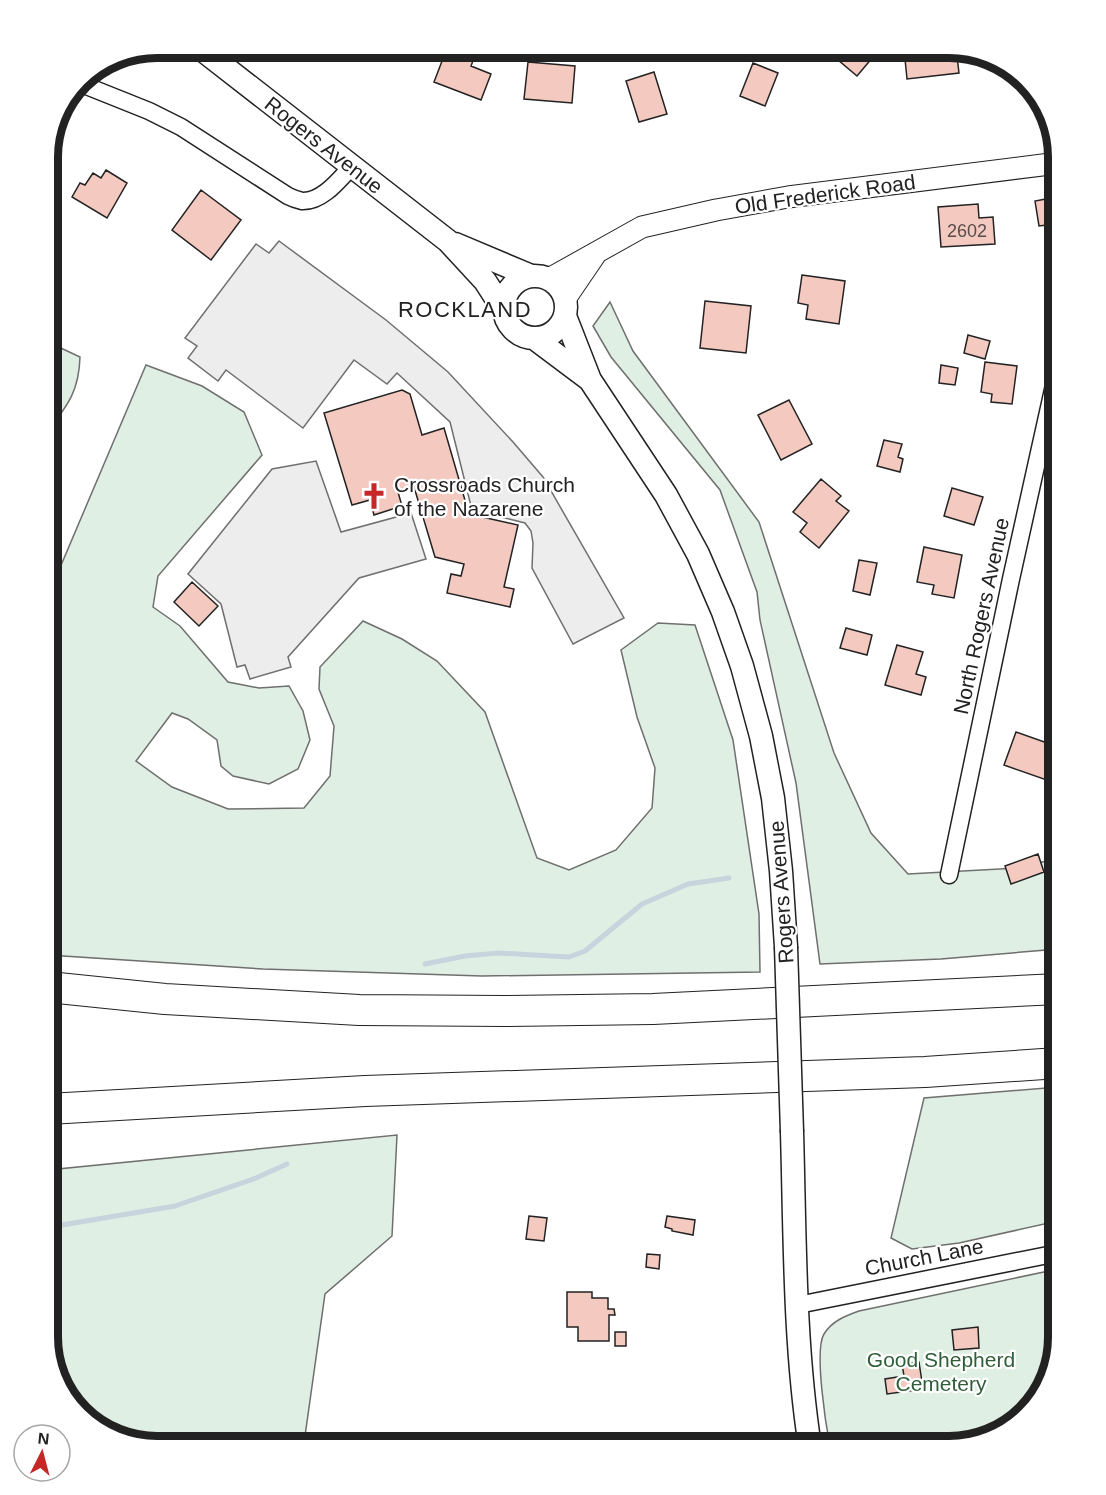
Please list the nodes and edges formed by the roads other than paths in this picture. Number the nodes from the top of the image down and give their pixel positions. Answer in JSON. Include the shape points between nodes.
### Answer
{"nodes":[{"id":1,"x":213,"y":58,"type":"edge"},
{"id":2,"x":88,"y":87,"type":"edge"},
{"id":3,"x":1048,"y":164,"type":"edge"},
{"id":4,"x":351,"y":167,"type":"junction"},
{"id":5,"x":448,"y":242,"type":"junction"},
{"id":6,"x":599,"y":249,"type":"junction"},
{"id":7,"x":540,"y":277,"type":"junction"},
{"id":8,"x":565,"y":307,"type":"junction"},
{"id":9,"x":503,"y":309,"type":"junction"},
{"id":10,"x":534,"y":338,"type":"junction"},
{"id":11,"x":590,"y":380,"type":"junction"},
{"id":12,"x":1048,"y":414,"type":"edge"},
{"id":13,"x":949,"y":875,"type":"dead end"},
{"id":14,"x":58,"y":988,"type":"edge"},
{"id":15,"x":1048,"y":989,"type":"edge"},
{"id":16,"x":1048,"y":1064,"type":"edge"},
{"id":17,"x":58,"y":1108,"type":"edge"},
{"id":18,"x":1048,"y":1254,"type":"edge"},
{"id":19,"x":798,"y":1305,"type":"junction"},
{"id":20,"x":808,"y":1436,"type":"edge"}],
"edges":[{"from":1,"to":4,"type":"main road","name":"Rogers Avenue"},
{"from":2,"to":4,"type":"street","via":[[181,127],[288,196],[303,201],[316,198]]},
{"from":3,"to":6,"type":"street","name":"Old Frederick Road","via":[[716,210],[642,227]]},
{"from":4,"to":5,"type":"main road","name":"Rogers Avenue"},
{"from":5,"to":7,"type":"main road","name":"Rogers Avenue"},
{"from":5,"to":9,"type":"main road","name":"Rogers Avenue","via":[[485,281]]},
{"from":6,"to":7,"type":"street","name":"Old Frederick Road"},
{"from":6,"to":8,"type":"street","name":"Old Frederick Road"},
{"from":7,"to":8,"type":"main road","via":[[562,291]]},
{"from":7,"to":9,"type":"main road","via":[[520,279],[511,286]]},
{"from":8,"to":10,"type":"main road","via":[[556,330]]},
{"from":8,"to":11,"type":"main road","name":"Rogers Avenue"},
{"from":9,"to":10,"type":"main road","via":[[518,334]]},
{"from":10,"to":11,"type":"main road","name":"Rogers Avenue"},
{"from":11,"to":19,"type":"main road","name":"Rogers Avenue","bridge":true,"via":[[666,495],[699,554],[742,666],[761,736],[773,798],[786,947]]},
{"from":12,"to":13,"type":"street","name":"North Rogers Avenue"},
{"from":14,"to":15,"type":"highway","via":[[165,999],[359,1010],[505,1011],[665,1008]]},
{"from":16,"to":17,"type":"highway","via":[[925,1072],[365,1091]]},
{"from":18,"to":19,"type":"street","name":"Church Lane"},
{"from":19,"to":20,"type":"main road","name":"Rogers Avenue"}]}
